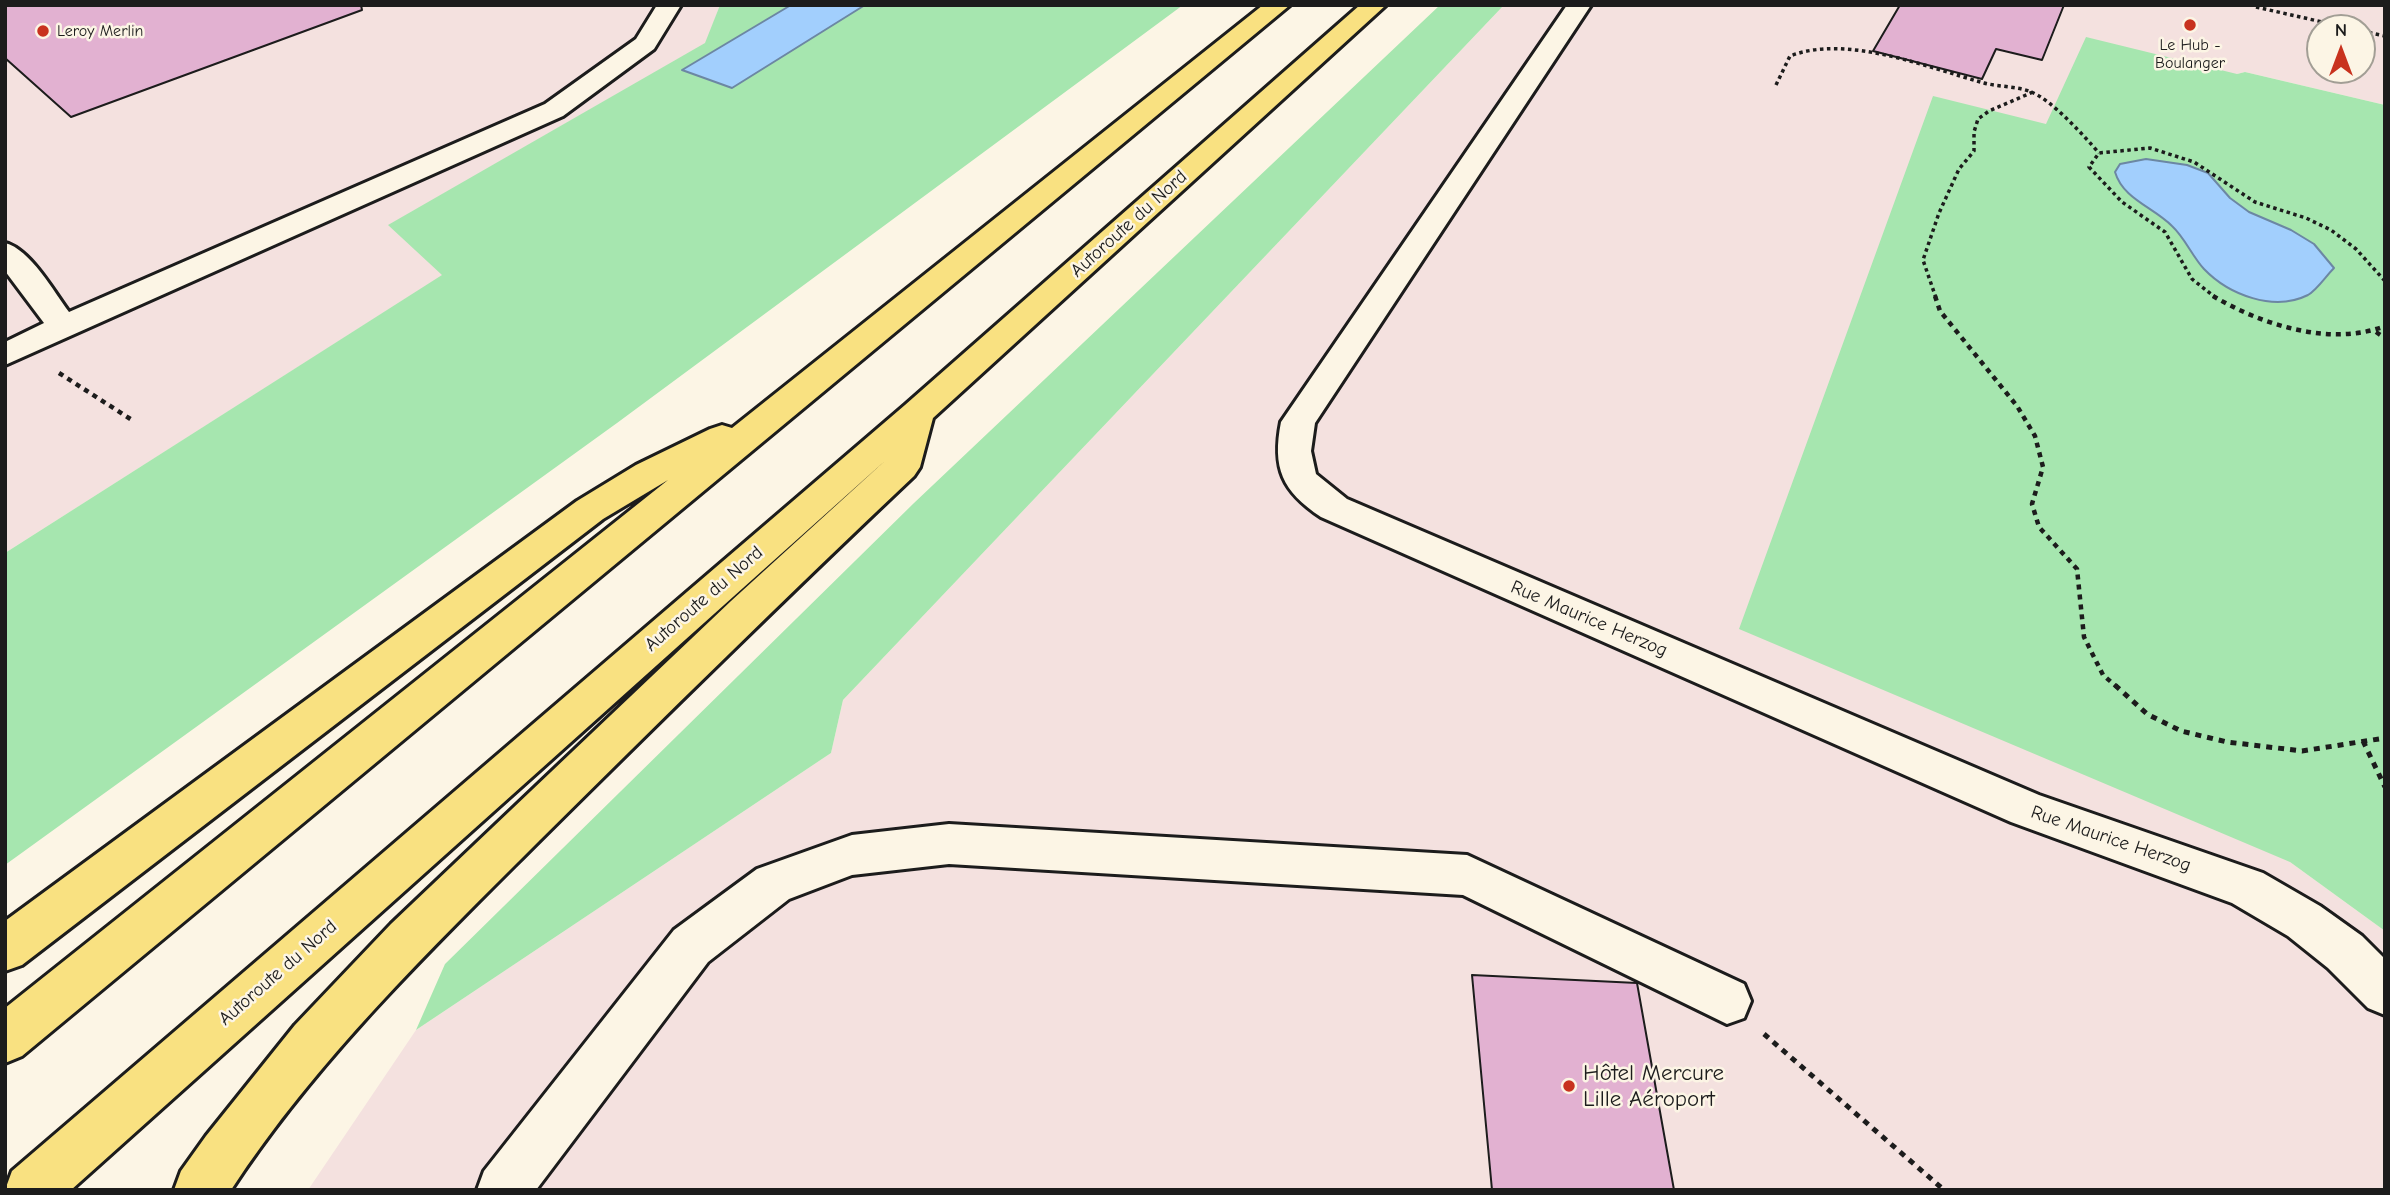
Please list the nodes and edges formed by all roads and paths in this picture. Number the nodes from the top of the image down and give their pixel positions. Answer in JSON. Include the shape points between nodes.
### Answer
{"nodes":[{"id":1,"x":669,"y":5,"type":"edge"},
{"id":2,"x":1278,"y":5,"type":"edge"},
{"id":3,"x":1374,"y":5,"type":"edge"},
{"id":4,"x":1579,"y":5,"type":"edge"},
{"id":5,"x":2256,"y":7,"type":"dead end"},
{"id":6,"x":2306,"y":18,"type":"edge"},
{"id":7,"x":1776,"y":85,"type":"dead end"},
{"id":8,"x":2033,"y":92,"type":"junction"},
{"id":9,"x":2099,"y":153,"type":"junction"},
{"id":10,"x":5,"y":252,"type":"edge"},
{"id":11,"x":2385,"y":281,"type":"edge"},
{"id":12,"x":2385,"y":326,"type":"edge"},
{"id":13,"x":63,"y":327,"type":"junction"},
{"id":14,"x":2376,"y":332,"type":"junction"},
{"id":15,"x":2385,"y":338,"type":"edge"},
{"id":16,"x":5,"y":355,"type":"edge"},
{"id":17,"x":789,"y":403,"type":"junction"},
{"id":18,"x":917,"y":413,"type":"junction"},
{"id":19,"x":2385,"y":738,"type":"edge"},
{"id":20,"x":2363,"y":741,"type":"junction"},
{"id":21,"x":2385,"y":787,"type":"edge"},
{"id":22,"x":5,"y":949,"type":"edge"},
{"id":23,"x":2385,"y":992,"type":"edge"},
{"id":24,"x":1727,"y":1001,"type":"joint"},
{"id":25,"x":5,"y":1039,"type":"edge"},
{"id":26,"x":31,"y":1190,"type":"edge"},
{"id":27,"x":200,"y":1190,"type":"edge"},
{"id":28,"x":503,"y":1190,"type":"edge"},
{"id":29,"x":1944,"y":1190,"type":"edge"}],
"edges":[{"from":1,"to":13,"type":"street","via":[[645,44],[554,110]]},
{"from":2,"to":17,"type":"highway"},
{"from":3,"to":18,"type":"highway","name":"Autoroute du Nord"},
{"from":4,"to":23,"type":"street","name":"Rue Maurice Herzog","via":[[1298,422],[1293,462],[1314,497],[2026,809],[2247,888],[2304,921]]},
{"from":5,"to":6,"type":"path"},
{"from":7,"to":8,"type":"path","via":[[1790,56],[1833,47]]},
{"from":8,"to":9,"type":"path"},
{"from":8,"to":20,"type":"path","via":[[1978,119],[1974,151],[1959,169],[1923,260],[1940,311],[2017,406],[2035,436],[2043,467],[2032,504],[2039,527],[2077,569],[2084,637],[2103,675],[2147,714],[2181,731],[2301,751]]},
{"from":9,"to":11,"type":"path","via":[[2143,146],[2173,151],[2251,200],[2320,224],[2365,254]]},
{"from":9,"to":14,"type":"path","via":[[2089,167],[2104,188],[2173,240],[2199,287],[2244,313],[2284,326],[2327,334]]},
{"from":10,"to":13,"type":"street"},
{"from":12,"to":14,"type":"path"},
{"from":13,"to":16,"type":"street"},
{"from":14,"to":15,"type":"path"},
{"from":17,"to":22,"type":"highway","via":[[649,474],[590,510]]},
{"from":17,"to":25,"type":"highway"},
{"from":18,"to":26,"type":"highway","name":"Autoroute du Nord"},
{"from":18,"to":27,"type":"highway","via":[[902,467],[745,612],[408,940],[312,1042]]},
{"from":19,"to":20,"type":"path"},
{"from":20,"to":21,"type":"path"},
{"from":24,"to":28,"type":"street","via":[[1467,875],[948,844],[852,855],[773,884],[691,946]]},
{"from":24,"to":29,"type":"path"}]}
